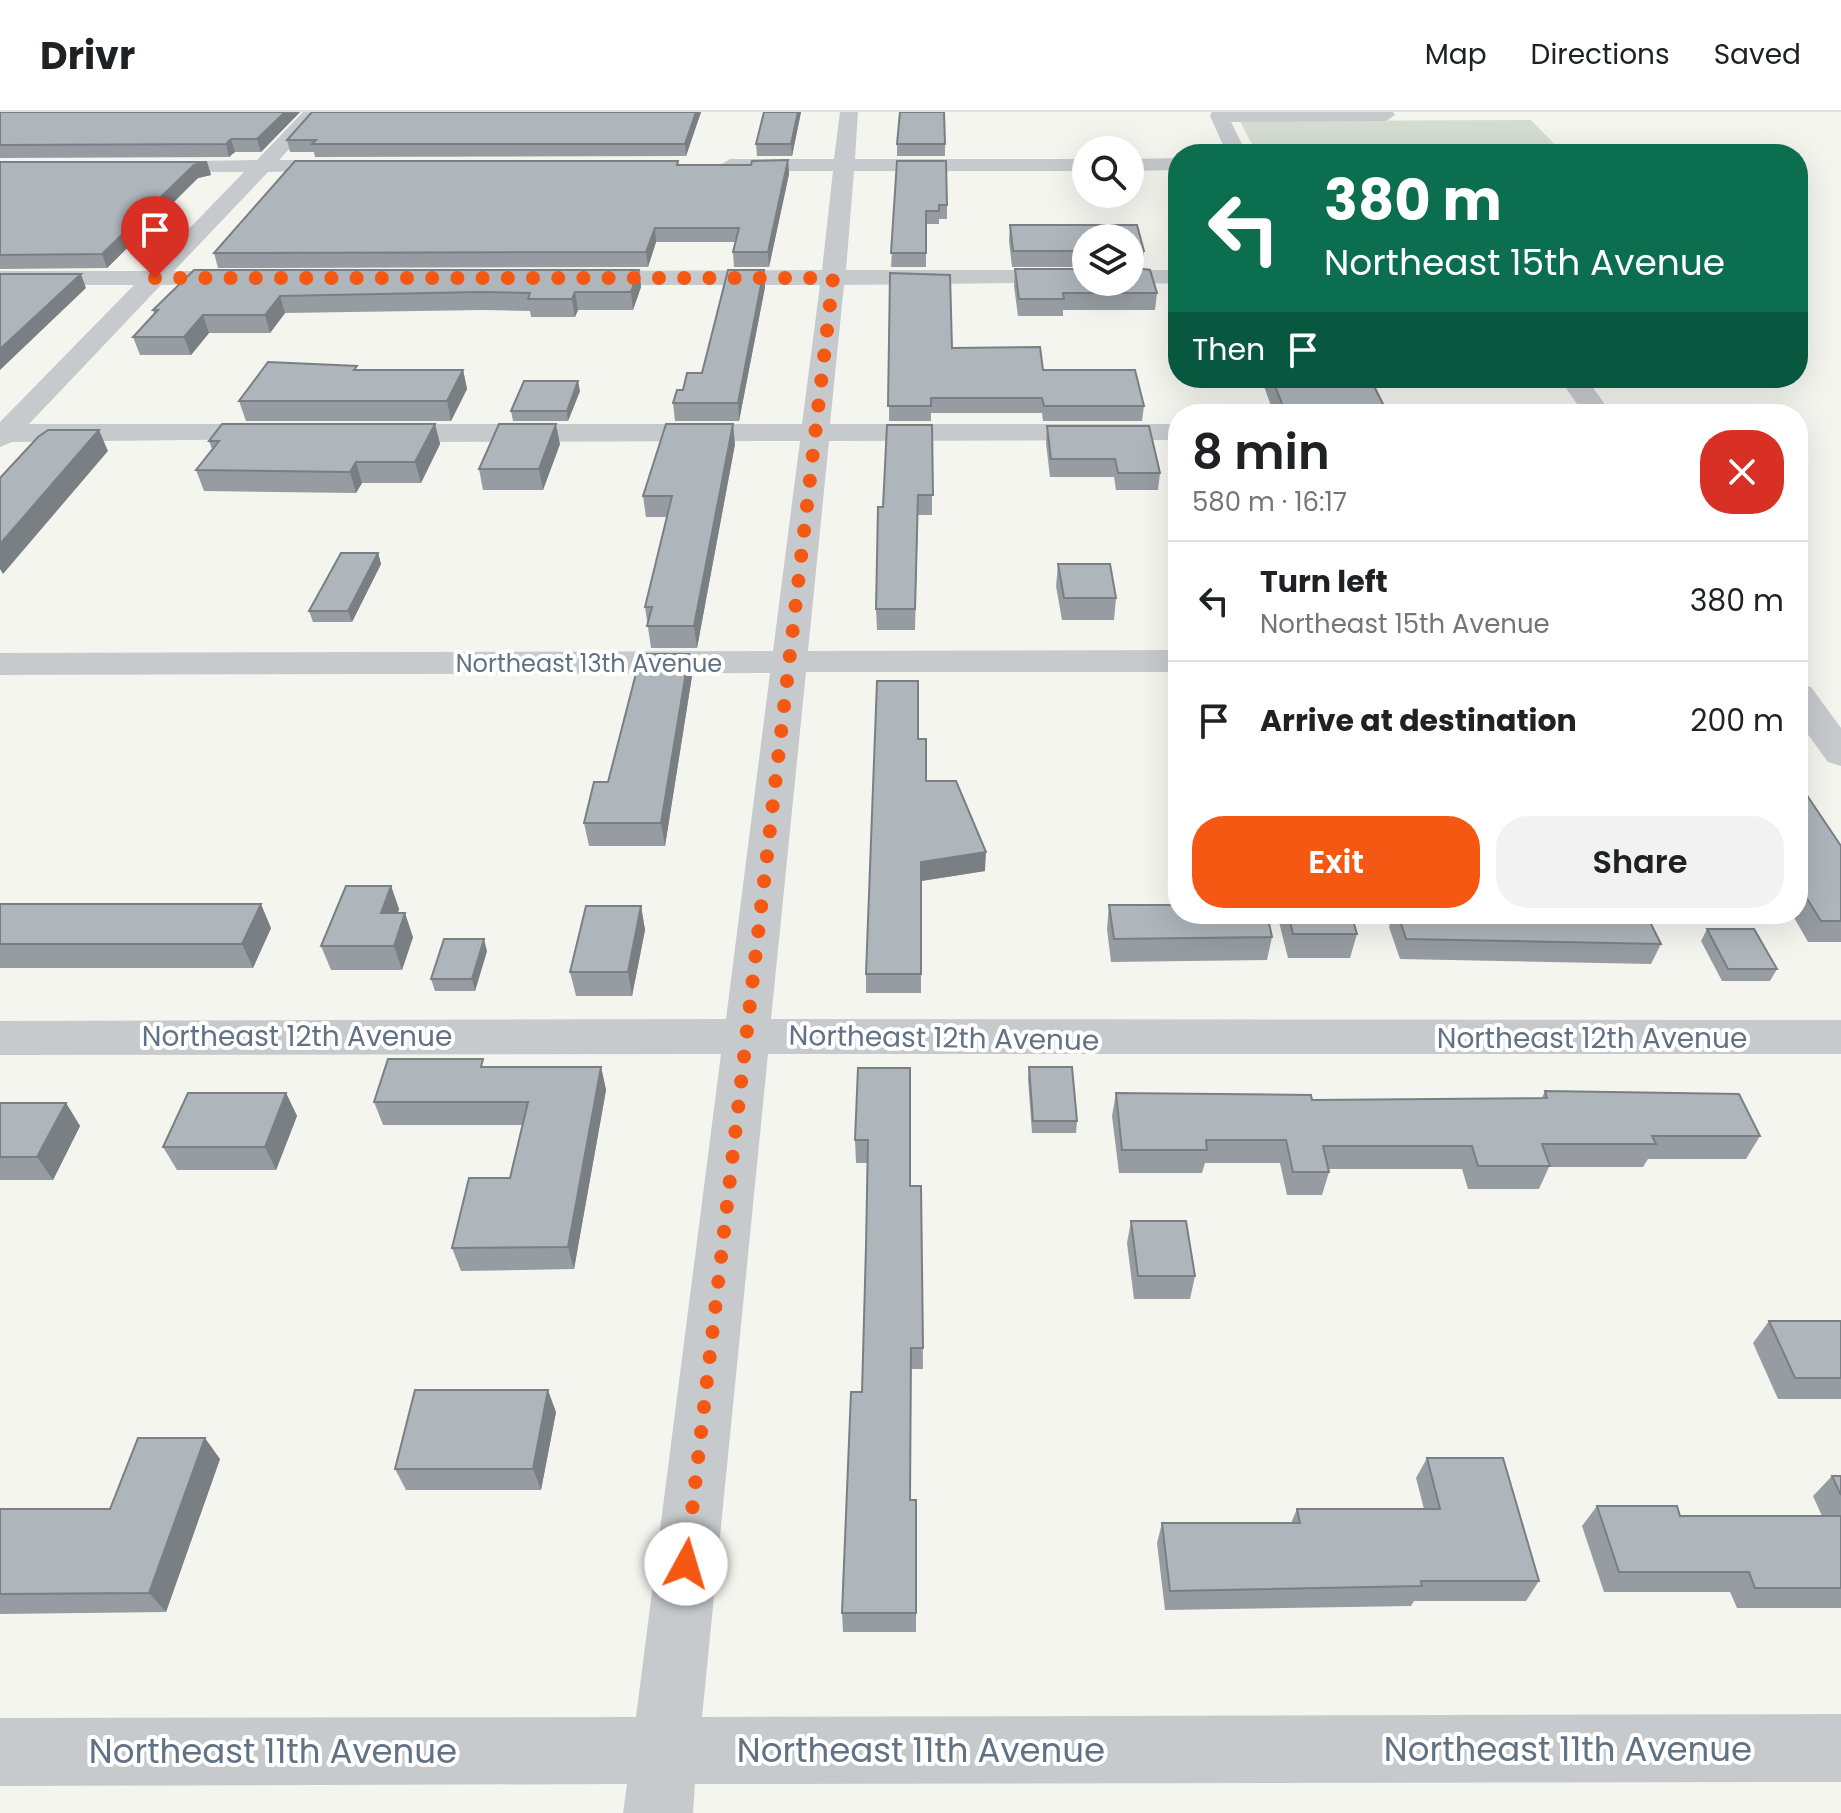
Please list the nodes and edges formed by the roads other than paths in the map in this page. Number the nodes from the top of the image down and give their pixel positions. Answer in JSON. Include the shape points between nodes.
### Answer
{"nodes":[{"id":1,"x":314,"y":112,"type":"edge"},
{"id":2,"x":849,"y":112,"type":"edge"},
{"id":3,"x":1384,"y":112,"type":"edge"},
{"id":4,"x":1232,"y":144,"type":"edge"},
{"id":5,"x":1168,"y":164,"type":"edge"},
{"id":6,"x":712,"y":165,"type":"edge"},
{"id":7,"x":845,"y":165,"type":"junction"},
{"id":8,"x":1072,"y":165,"type":"edge"},
{"id":9,"x":1144,"y":165,"type":"edge"},
{"id":10,"x":121,"y":166,"type":"edge"},
{"id":11,"x":262,"y":166,"type":"junction"},
{"id":12,"x":367,"y":166,"type":"edge"},
{"id":13,"x":1072,"y":277,"type":"edge"},
{"id":14,"x":1144,"y":277,"type":"edge"},
{"id":15,"x":1168,"y":277,"type":"edge"},
{"id":16,"x":0,"y":278,"type":"edge"},
{"id":17,"x":155,"y":278,"type":"junction"},
{"id":18,"x":267,"y":278,"type":"edge"},
{"id":19,"x":549,"y":278,"type":"edge"},
{"id":20,"x":833,"y":278,"type":"junction"},
{"id":21,"x":814,"y":432,"type":"junction"},
{"id":22,"x":1168,"y":432,"type":"edge"},
{"id":23,"x":294,"y":433,"type":"edge"},
{"id":24,"x":357,"y":433,"type":"edge"},
{"id":25,"x":2,"y":434,"type":"edge"},
{"id":26,"x":1168,"y":661,"type":"edge"},
{"id":27,"x":790,"y":662,"type":"junction"},
{"id":28,"x":0,"y":664,"type":"edge"},
{"id":29,"x":1808,"y":709,"type":"edge"},
{"id":30,"x":1841,"y":754,"type":"edge"},
{"id":31,"x":745,"y":1036,"type":"junction"},
{"id":32,"x":1841,"y":1037,"type":"edge"},
{"id":33,"x":0,"y":1038,"type":"edge"},
{"id":34,"x":1841,"y":1748,"type":"edge"},
{"id":35,"x":0,"y":1752,"type":"edge"},
{"id":36,"x":662,"y":1782,"type":"edge"}],
"edges":[{"from":1,"to":11,"type":"street"},
{"from":2,"to":7,"type":"street"},
{"from":3,"to":4,"type":"street","via":[[1219,116]]},
{"from":5,"to":9,"type":"street"},
{"from":6,"to":7,"type":"street"},
{"from":7,"to":8,"type":"street"},
{"from":7,"to":20,"type":"street"},
{"from":10,"to":11,"type":"street"},
{"from":11,"to":12,"type":"street"},
{"from":11,"to":17,"type":"street"},
{"from":13,"to":20,"type":"street"},
{"from":14,"to":15,"type":"street"},
{"from":16,"to":17,"type":"street"},
{"from":17,"to":18,"type":"street"},
{"from":17,"to":25,"type":"street"},
{"from":19,"to":20,"type":"street"},
{"from":20,"to":21,"type":"street"},
{"from":21,"to":22,"type":"street"},
{"from":21,"to":24,"type":"street"},
{"from":21,"to":27,"type":"street"},
{"from":23,"to":25,"type":"street"},
{"from":26,"to":27,"type":"street","name":"Northeast 13th Avenue"},
{"from":27,"to":28,"type":"street","name":"Northeast 13th Avenue"},
{"from":27,"to":31,"type":"street"},
{"from":29,"to":30,"type":"street"},
{"from":31,"to":32,"type":"street","name":"Northeast 12th Avenue"},
{"from":31,"to":33,"type":"street","name":"Northeast 12th Avenue"},
{"from":31,"to":36,"type":"street"},
{"from":34,"to":36,"type":"street","name":"Northeast 11th Avenue"},
{"from":35,"to":36,"type":"street","name":"Northeast 11th Avenue"}]}
